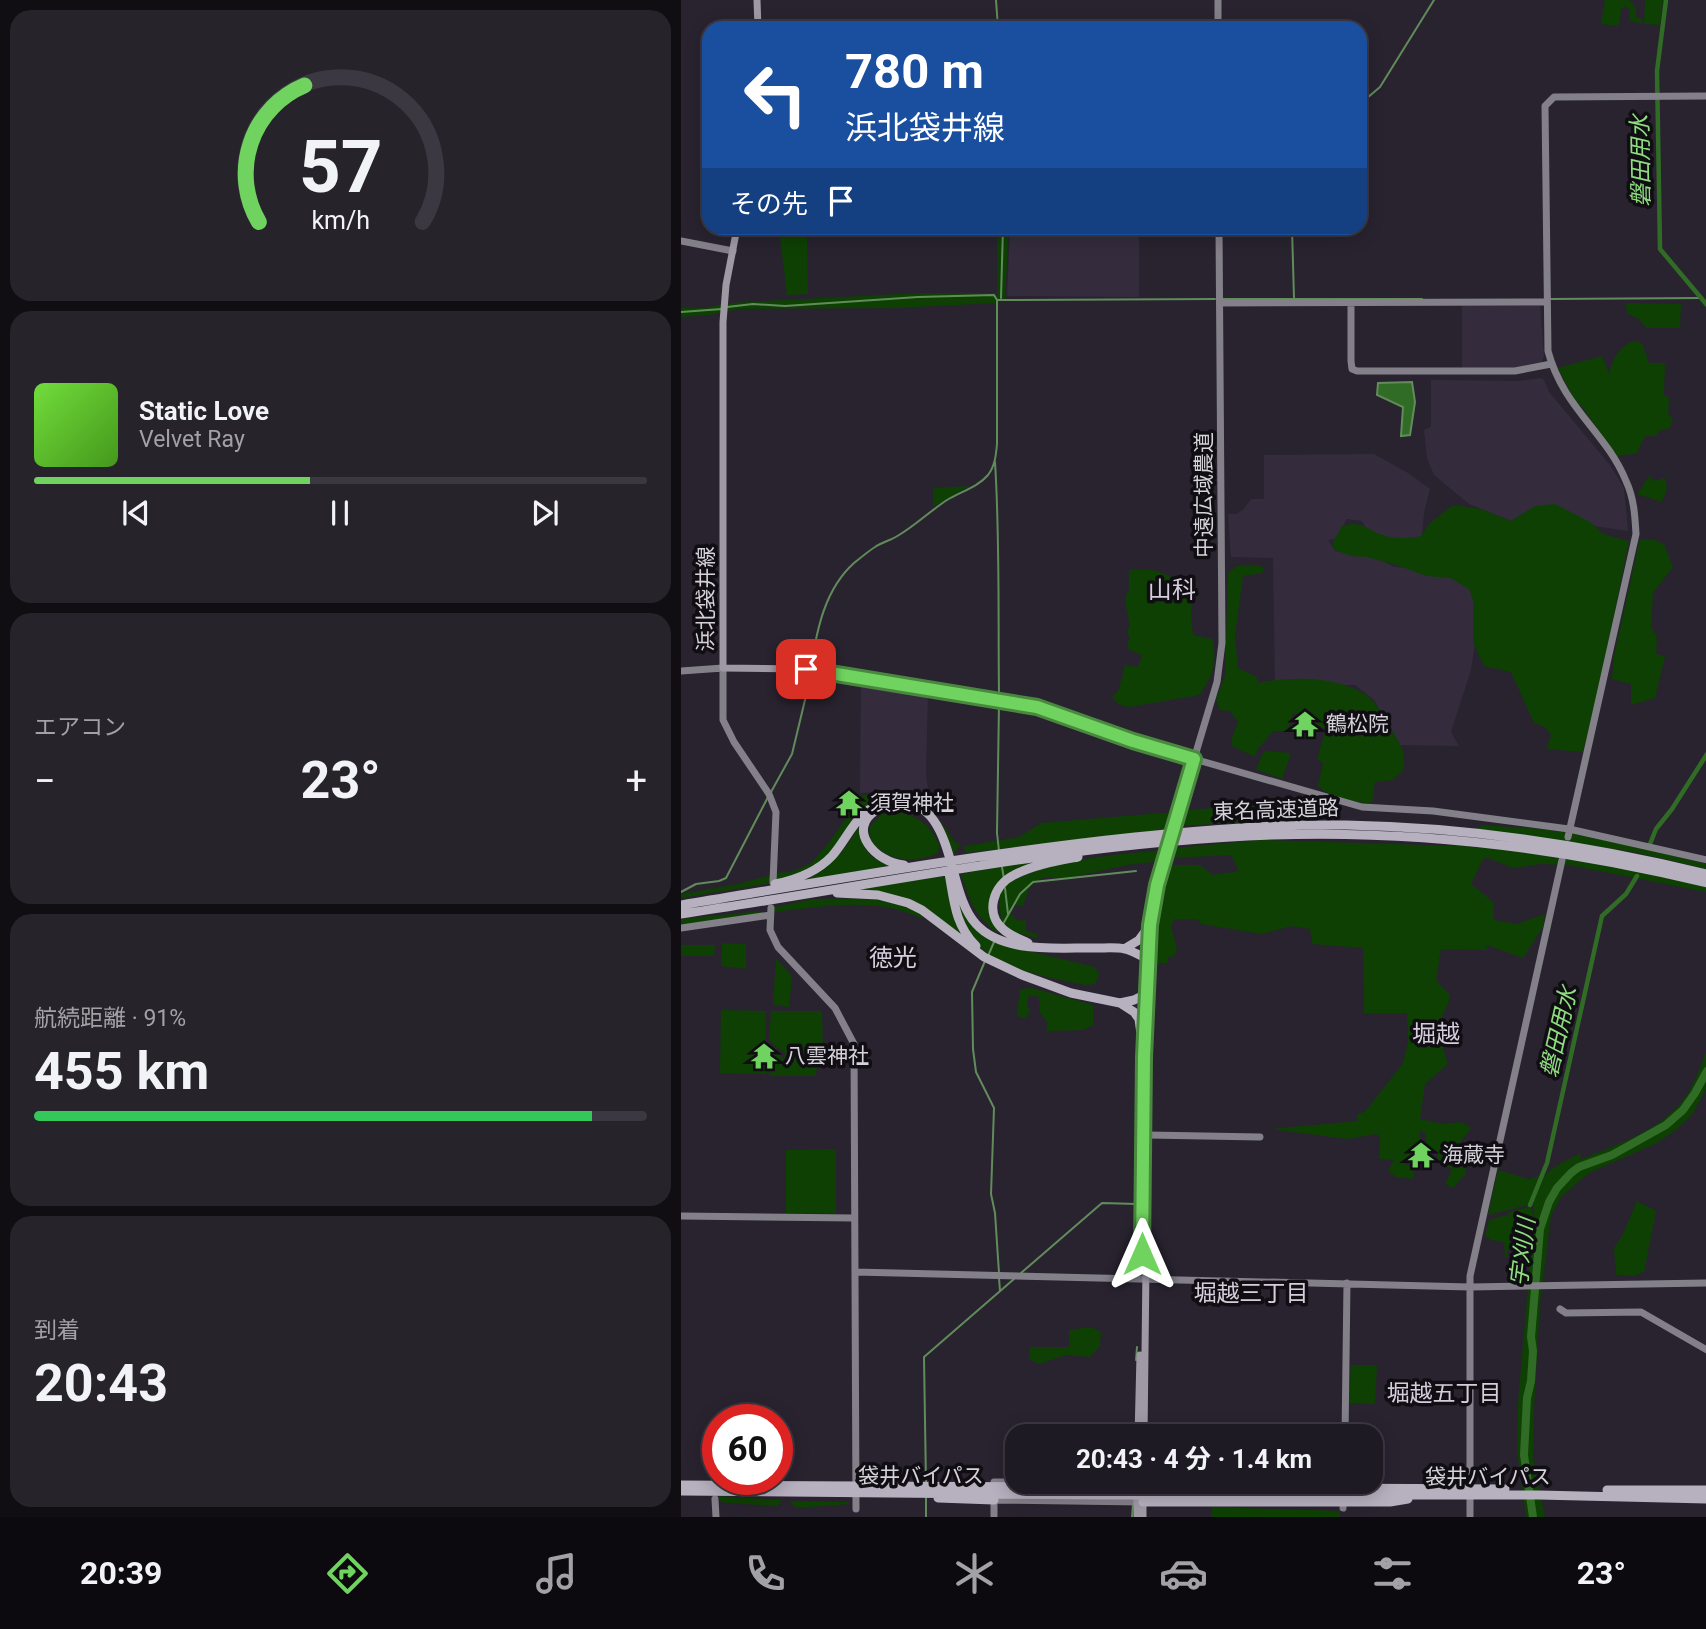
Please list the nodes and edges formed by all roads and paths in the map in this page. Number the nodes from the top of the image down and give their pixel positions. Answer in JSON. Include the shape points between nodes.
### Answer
{"nodes":[{"id":1,"x":757,"y":0,"type":"edge"},
{"id":2,"x":1218,"y":0,"type":"edge"},
{"id":3,"x":758,"y":21,"type":"edge"},
{"id":4,"x":1218,"y":21,"type":"edge"},
{"id":5,"x":1706,"y":96,"type":"edge"},
{"id":6,"x":736,"y":235,"type":"edge"},
{"id":7,"x":1219,"y":235,"type":"edge"},
{"id":8,"x":681,"y":241,"type":"edge"},
{"id":9,"x":733,"y":251,"type":"junction"},
{"id":10,"x":1547,"y":302,"type":"junction"},
{"id":11,"x":1220,"y":303,"type":"junction"},
{"id":12,"x":1351,"y":303,"type":"junction"},
{"id":13,"x":1551,"y":364,"type":"junction"},
{"id":14,"x":723,"y":668,"type":"junction"},
{"id":15,"x":681,"y":671,"type":"edge"},
{"id":16,"x":1194,"y":759,"type":"junction"},
{"id":17,"x":1569,"y":833,"type":"junction"},
{"id":18,"x":1177,"y":837,"type":"junction"},
{"id":19,"x":1164,"y":840,"type":"junction"},
{"id":20,"x":1562,"y":860,"type":"dead end"},
{"id":21,"x":1706,"y":860,"type":"edge"},
{"id":22,"x":924,"y":866,"type":"junction"},
{"id":23,"x":939,"y":867,"type":"junction"},
{"id":24,"x":1706,"y":874,"type":"edge"},
{"id":25,"x":773,"y":882,"type":"dead end"},
{"id":26,"x":1706,"y":883,"type":"edge"},
{"id":27,"x":804,"y":894,"type":"junction"},
{"id":28,"x":681,"y":904,"type":"edge"},
{"id":29,"x":681,"y":915,"type":"edge"},
{"id":30,"x":1150,"y":925,"type":"junction"},
{"id":31,"x":681,"y":928,"type":"edge"},
{"id":32,"x":1036,"y":946,"type":"junction"},
{"id":33,"x":1124,"y":949,"type":"junction"},
{"id":34,"x":1149,"y":960,"type":"junction"},
{"id":35,"x":1003,"y":966,"type":"junction"},
{"id":36,"x":1148,"y":993,"type":"junction"},
{"id":37,"x":1120,"y":1003,"type":"junction"},
{"id":38,"x":1144,"y":1057,"type":"junction"},
{"id":39,"x":1148,"y":1135,"type":"junction"},
{"id":40,"x":1260,"y":1137,"type":"dead end"},
{"id":41,"x":681,"y":1216,"type":"edge"},
{"id":42,"x":854,"y":1218,"type":"junction"},
{"id":43,"x":855,"y":1272,"type":"junction"},
{"id":44,"x":1144,"y":1278,"type":"junction"},
{"id":45,"x":1347,"y":1283,"type":"junction"},
{"id":46,"x":1706,"y":1283,"type":"edge"},
{"id":47,"x":1470,"y":1287,"type":"junction"},
{"id":48,"x":1560,"y":1309,"type":"dead end"},
{"id":49,"x":1706,"y":1350,"type":"edge"},
{"id":50,"x":1141,"y":1424,"type":"edge"},
{"id":51,"x":1345,"y":1424,"type":"edge"},
{"id":52,"x":994,"y":1482,"type":"junction"},
{"id":53,"x":1005,"y":1482,"type":"edge"},
{"id":54,"x":1383,"y":1484,"type":"edge"},
{"id":55,"x":681,"y":1485,"type":"edge"},
{"id":56,"x":702,"y":1486,"type":"edge"},
{"id":57,"x":830,"y":1486,"type":"junction"},
{"id":58,"x":793,"y":1487,"type":"edge"},
{"id":59,"x":702,"y":1490,"type":"edge"},
{"id":60,"x":1706,"y":1490,"type":"edge"},
{"id":61,"x":681,"y":1491,"type":"edge"},
{"id":62,"x":1480,"y":1491,"type":"junction"},
{"id":63,"x":1139,"y":1494,"type":"edge"},
{"id":64,"x":1141,"y":1494,"type":"edge"},
{"id":65,"x":1344,"y":1494,"type":"edge"},
{"id":66,"x":773,"y":1495,"type":"edge"},
{"id":67,"x":715,"y":1499,"type":"dead end"},
{"id":68,"x":1706,"y":1499,"type":"edge"},
{"id":69,"x":994,"y":1500,"type":"junction"},
{"id":70,"x":1140,"y":1502,"type":"junction"},
{"id":71,"x":1343,"y":1508,"type":"dead end"},
{"id":72,"x":856,"y":1509,"type":"dead end"},
{"id":73,"x":716,"y":1517,"type":"edge"},
{"id":74,"x":994,"y":1517,"type":"edge"},
{"id":75,"x":1137,"y":1517,"type":"edge"},
{"id":76,"x":1143,"y":1517,"type":"edge"},
{"id":77,"x":1470,"y":1517,"type":"edge"}],
"edges":[{"from":1,"to":3,"type":"main road"},
{"from":2,"to":4,"type":"street"},
{"from":5,"to":10,"type":"street","via":[[1550,99],[1545,106]]},
{"from":6,"to":9,"type":"main road","name":"浜北袋井線"},
{"from":7,"to":11,"type":"street","name":"中遠広域農道"},
{"from":8,"to":9,"type":"street"},
{"from":9,"to":14,"type":"main road","name":"浜北袋井線","via":[[724,307]]},
{"from":10,"to":12,"type":"street"},
{"from":10,"to":13,"type":"street"},
{"from":11,"to":12,"type":"street"},
{"from":11,"to":16,"type":"street","name":"中遠広域農道","via":[[1222,643],[1217,681]]},
{"from":12,"to":13,"type":"street","via":[[1351,361],[1357,371],[1515,371]]},
{"from":13,"to":17,"type":"street","via":[[1563,390],[1627,482],[1636,534]]},
{"from":14,"to":15,"type":"street"},
{"from":14,"to":16,"type":"main road","name":"浜北袋井線","via":[[806,669],[1025,705]]},
{"from":14,"to":25,"type":"street","via":[[723,720],[776,812]]},
{"from":16,"to":17,"type":"street","via":[[1362,807],[1433,811]]},
{"from":16,"to":30,"type":"main road"},
{"from":17,"to":21,"type":"street"},
{"from":18,"to":19,"type":"highway"},
{"from":18,"to":24,"type":"highway","name":"東名高速道路","via":[[1252,827],[1324,825],[1456,831],[1577,847]]},
{"from":18,"to":26,"type":"highway","name":"東名高速道路","via":[[1316,835],[1490,844],[1587,857]]},
{"from":19,"to":23,"type":"highway"},
{"from":19,"to":32,"type":"highway","via":[[1012,875],[995,895],[999,925]]},
{"from":20,"to":47,"type":"street"},
{"from":22,"to":23,"type":"highway"},
{"from":22,"to":28,"type":"highway"},
{"from":22,"to":35,"type":"highway","via":[[889,863],[872,851],[865,825],[872,813],[905,807],[929,822],[946,853],[956,914],[966,936]]},
{"from":23,"to":27,"type":"highway"},
{"from":27,"to":29,"type":"highway"},
{"from":27,"to":35,"type":"highway","via":[[893,897],[922,910]]},
{"from":28,"to":32,"type":"highway","via":[[805,875],[833,855],[869,809],[897,802],[921,809],[932,819],[950,853],[964,905],[976,925],[1009,943]]},
{"from":30,"to":33,"type":"highway","via":[[1139,940]]},
{"from":30,"to":34,"type":"main road"},
{"from":31,"to":42,"type":"street","via":[[771,911],[770,930],[778,947],[835,1009],[854,1044]]},
{"from":32,"to":33,"type":"highway"},
{"from":33,"to":34,"type":"highway"},
{"from":34,"to":36,"type":"main road"},
{"from":35,"to":37,"type":"highway","via":[[1071,993]]},
{"from":36,"to":37,"type":"highway"},
{"from":36,"to":38,"type":"main road"},
{"from":36,"to":39,"type":"main road"},
{"from":37,"to":38,"type":"highway","via":[[1139,1018]]},
{"from":38,"to":44,"type":"main road"},
{"from":39,"to":40,"type":"street"},
{"from":39,"to":44,"type":"main road"},
{"from":41,"to":42,"type":"street"},
{"from":42,"to":43,"type":"street"},
{"from":43,"to":44,"type":"street"},
{"from":43,"to":72,"type":"street"},
{"from":44,"to":45,"type":"street"},
{"from":44,"to":50,"type":"main road"},
{"from":45,"to":47,"type":"street"},
{"from":45,"to":51,"type":"street"},
{"from":46,"to":47,"type":"street"},
{"from":47,"to":77,"type":"street"},
{"from":48,"to":49,"type":"street","via":[[1566,1313],[1641,1312]]},
{"from":52,"to":53,"type":"street"},
{"from":52,"to":57,"type":"highway"},
{"from":52,"to":69,"type":"street"},
{"from":54,"to":62,"type":"highway"},
{"from":55,"to":56,"type":"highway","name":"袋井バイパス"},
{"from":57,"to":58,"type":"highway","name":"袋井バイパス"},
{"from":57,"to":62,"type":"highway","name":"袋井バイパス"},
{"from":59,"to":61,"type":"highway","name":"袋井バイパス"},
{"from":60,"to":62,"type":"highway","name":"袋井バイパス"},
{"from":62,"to":68,"type":"highway","name":"袋井バイパス"},
{"from":62,"to":70,"type":"highway","via":[[1390,1502]]},
{"from":63,"to":70,"type":"main road"},
{"from":64,"to":70,"type":"main road"},
{"from":65,"to":71,"type":"street"},
{"from":66,"to":69,"type":"highway"},
{"from":67,"to":73,"type":"street"},
{"from":69,"to":70,"type":"street"},
{"from":69,"to":74,"type":"street"},
{"from":70,"to":75,"type":"main road"},
{"from":70,"to":76,"type":"main road"}]}
